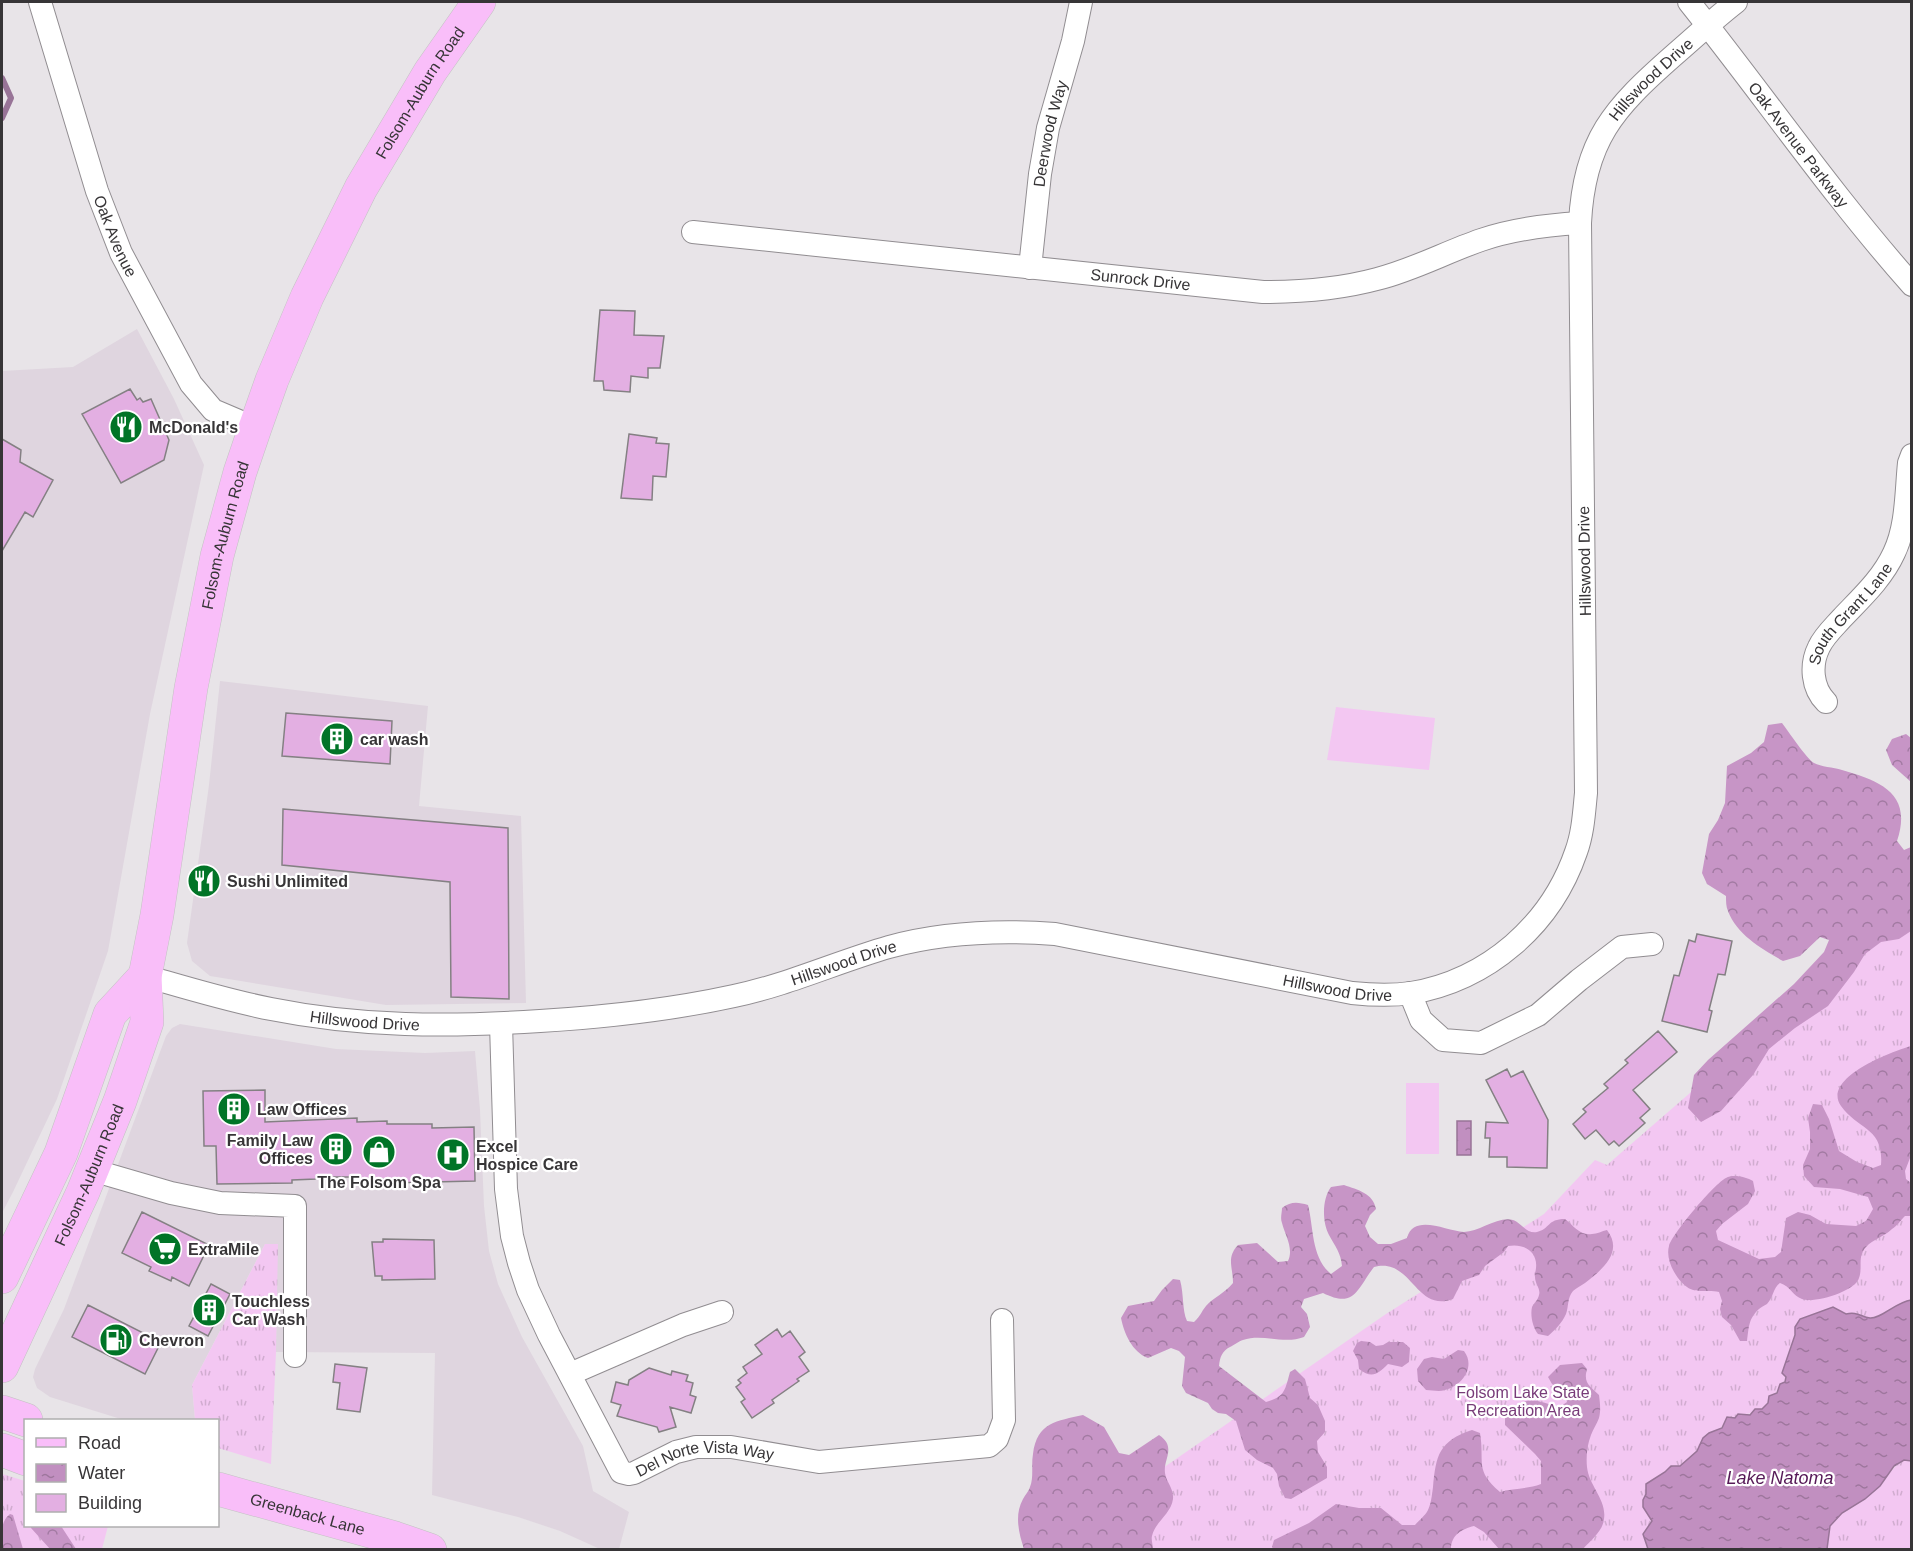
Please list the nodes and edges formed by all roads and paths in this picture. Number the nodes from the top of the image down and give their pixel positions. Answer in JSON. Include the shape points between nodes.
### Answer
{"nodes":[{"id":1,"x":40,"y":2,"type":"edge"},
{"id":2,"x":479,"y":2,"type":"edge"},
{"id":3,"x":1081,"y":2,"type":"edge"},
{"id":4,"x":1689,"y":2,"type":"edge"},
{"id":5,"x":1736,"y":2,"type":"edge"},
{"id":6,"x":1708,"y":25,"type":"junction"},
{"id":7,"x":1580,"y":223,"type":"junction"},
{"id":8,"x":693,"y":232,"type":"dead end"},
{"id":9,"x":1030,"y":268,"type":"junction"},
{"id":10,"x":1911,"y":285,"type":"edge"},
{"id":11,"x":255,"y":428,"type":"junction"},
{"id":12,"x":1911,"y":454,"type":"edge"},
{"id":13,"x":1826,"y":702,"type":"dead end"},
{"id":14,"x":1652,"y":944,"type":"dead end"},
{"id":15,"x":145,"y":976,"type":"junction"},
{"id":16,"x":1410,"y":993,"type":"junction"},
{"id":17,"x":501,"y":1024,"type":"junction"},
{"id":18,"x":92,"y":1170,"type":"junction"},
{"id":19,"x":2,"y":1277,"type":"edge"},
{"id":20,"x":722,"y":1312,"type":"dead end"},
{"id":21,"x":1002,"y":1320,"type":"dead end"},
{"id":22,"x":295,"y":1356,"type":"dead end"},
{"id":23,"x":2,"y":1366,"type":"edge"},
{"id":24,"x":570,"y":1374,"type":"junction"},
{"id":25,"x":2,"y":1412,"type":"edge"},
{"id":26,"x":24,"y":1419,"type":"edge"},
{"id":27,"x":2,"y":1450,"type":"edge"},
{"id":28,"x":24,"y":1458,"type":"edge"},
{"id":29,"x":219,"y":1490,"type":"edge"},
{"id":30,"x":430,"y":1550,"type":"edge"}],
"edges":[{"from":1,"to":11,"type":"street","name":"Oak Avenue","via":[[97,191],[121,253],[191,384],[213,410]]},
{"from":2,"to":11,"type":"main road","name":"Folsom-Auburn Road","via":[[430,72],[361,188],[307,297]]},
{"from":3,"to":9,"type":"street","name":"Deerwood Way","via":[[1048,128]]},
{"from":4,"to":6,"type":"street","name":"Oak Avenue Parkway"},
{"from":5,"to":6,"type":"street","name":"Hillswood Drive"},
{"from":6,"to":7,"type":"street","name":"Hillswood Drive","via":[[1614,115],[1589,166]]},
{"from":6,"to":10,"type":"street","name":"Oak Avenue Parkway"},
{"from":7,"to":9,"type":"street","name":"Sunrock Drive","via":[[1513,231],[1378,279],[1302,292],[1263,292]]},
{"from":7,"to":16,"type":"street","name":"Hillswood Drive","via":[[1584,822],[1566,877],[1552,902],[1520,939],[1490,963],[1465,976]]},
{"from":8,"to":9,"type":"street","name":"Sunrock Drive"},
{"from":11,"to":15,"type":"main road","name":"Folsom-Auburn Road","via":[[217,556],[202,625]]},
{"from":12,"to":13,"type":"street","name":"South Grant Lane","via":[[1902,529],[1894,554],[1878,580],[1827,635],[1816,654],[1813,675],[1818,695]]},
{"from":14,"to":16,"type":"street","via":[[1622,947],[1538,1015],[1481,1043],[1443,1040],[1421,1020]]},
{"from":15,"to":17,"type":"street","name":"Hillswood Drive","via":[[209,995],[330,1018],[401,1024]]},
{"from":15,"to":18,"type":"main road","name":"Folsom-Auburn Road","via":[[147,1022]]},
{"from":15,"to":19,"type":"main road","name":"Folsom-Auburn Road","via":[[111,1014],[61,1153]]},
{"from":16,"to":17,"type":"street","name":"Hillswood Drive","via":[[1352,993],[1055,934],[971,932],[889,947],[737,996],[610,1017]]},
{"from":17,"to":24,"type":"street","name":"Del Norte Vista Way","via":[[506,1189],[512,1236],[528,1290]]},
{"from":18,"to":22,"type":"street","via":[[220,1203],[295,1206]]},
{"from":18,"to":23,"type":"main road","name":"Folsom-Auburn Road"},
{"from":20,"to":24,"type":"street"},
{"from":21,"to":24,"type":"street","name":"Del Norte Vista Way","via":[[1004,1420],[997,1439],[989,1446],[819,1462],[731,1447],[696,1447],[676,1452],[634,1473],[625,1473]]},
{"from":25,"to":26,"type":"main road"},
{"from":27,"to":28,"type":"main road"},
{"from":29,"to":30,"type":"main road","name":"Greenback Lane"}]}
